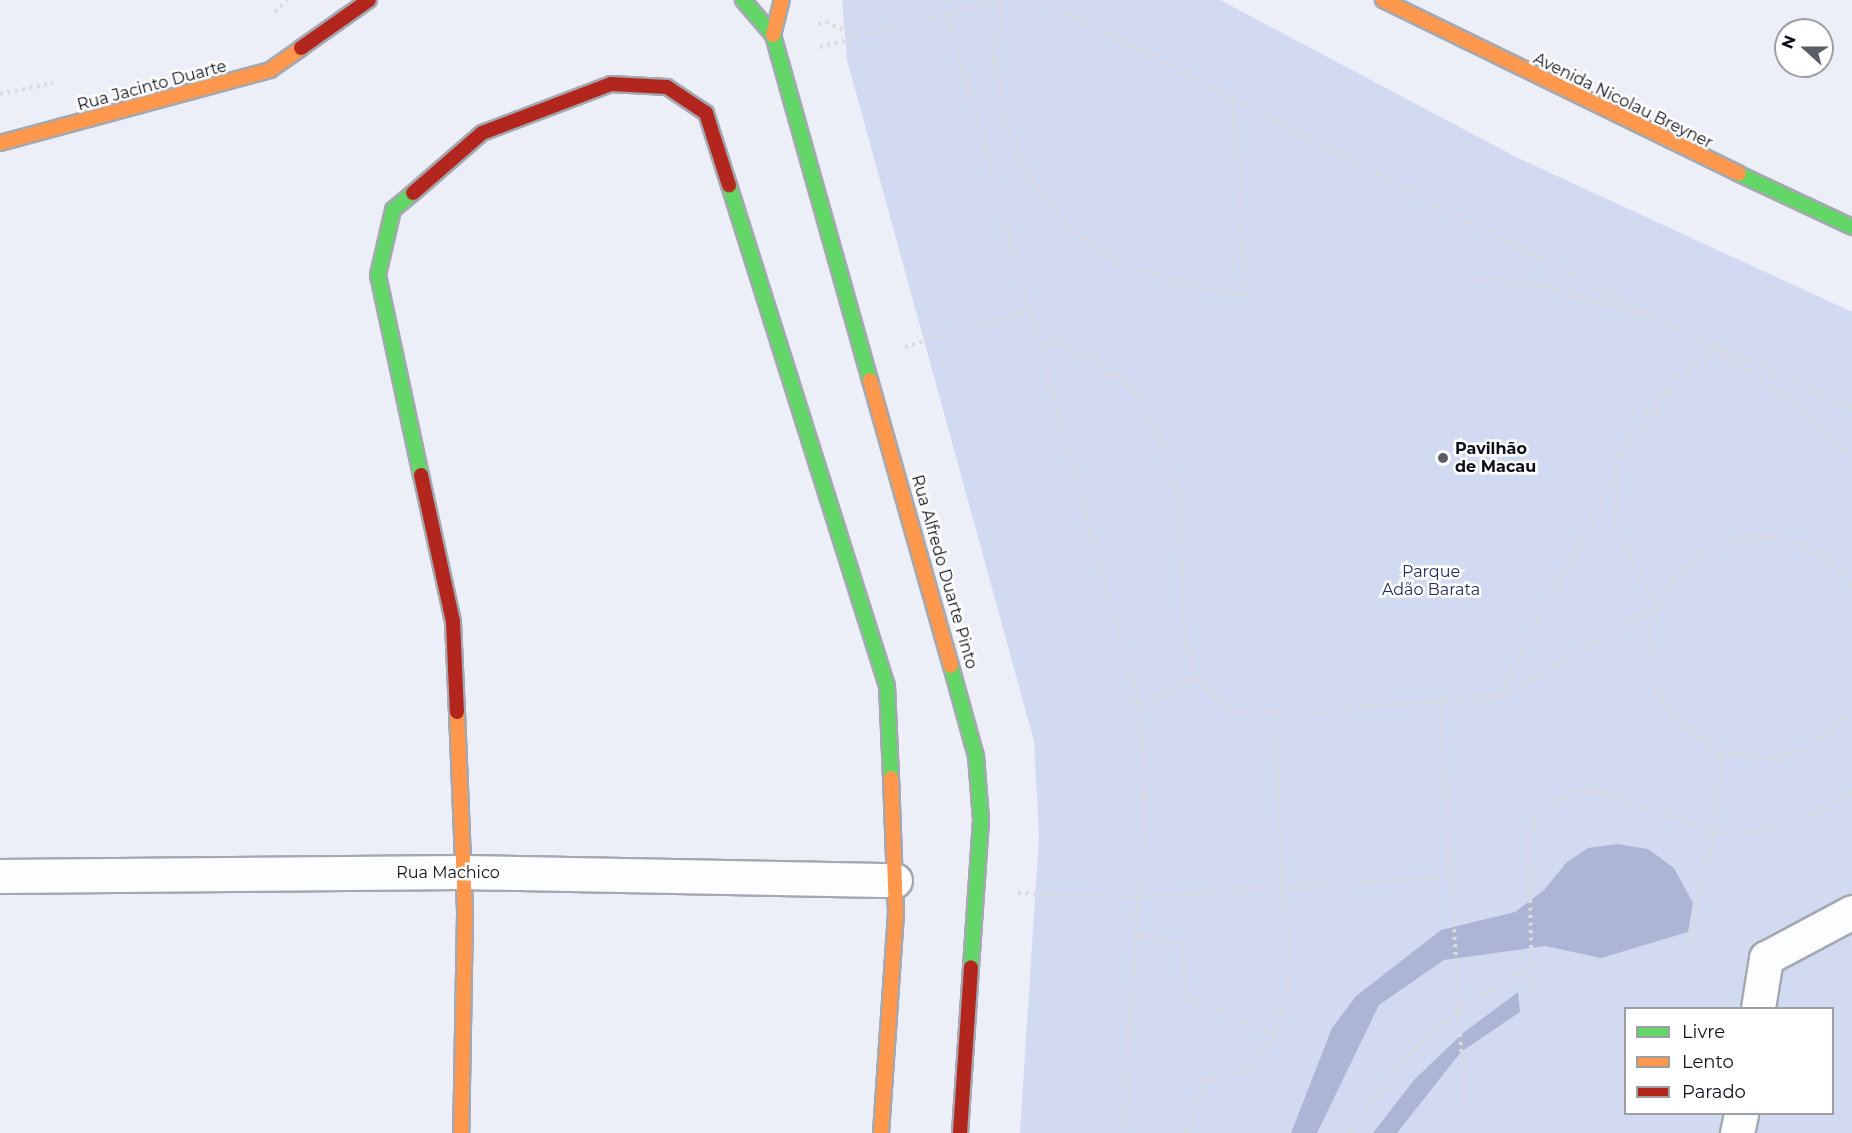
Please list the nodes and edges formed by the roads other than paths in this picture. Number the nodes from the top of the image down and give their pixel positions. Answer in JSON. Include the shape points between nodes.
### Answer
{"nodes":[{"id":1,"x":337,"y":0,"type":"edge"},
{"id":2,"x":369,"y":0,"type":"edge"},
{"id":3,"x":743,"y":0,"type":"edge"},
{"id":4,"x":782,"y":0,"type":"edge"},
{"id":5,"x":1383,"y":0,"type":"edge"},
{"id":6,"x":773,"y":35,"type":"junction"},
{"id":7,"x":308,"y":47,"type":"junction"},
{"id":8,"x":0,"y":143,"type":"edge"},
{"id":9,"x":1852,"y":226,"type":"edge"},
{"id":10,"x":462,"y":872,"type":"junction"},
{"id":11,"x":0,"y":876,"type":"edge"},
{"id":12,"x":895,"y":880,"type":"junction"},
{"id":13,"x":1852,"y":912,"type":"edge"},
{"id":14,"x":1758,"y":1007,"type":"edge"},
{"id":15,"x":1741,"y":1115,"type":"edge"},
{"id":16,"x":460,"y":1133,"type":"edge"},
{"id":17,"x":881,"y":1133,"type":"edge"},
{"id":18,"x":960,"y":1133,"type":"edge"},
{"id":19,"x":1737,"y":1133,"type":"edge"}],
"edges":[{"from":1,"to":7,"type":"street","name":"Rua Jacinto Duarte"},
{"from":2,"to":7,"type":"street","name":"Rua Jacinto Duarte"},
{"from":3,"to":6,"type":"street","name":"Rua Alfredo Duarte Pinto"},
{"from":4,"to":6,"type":"street","name":"Rua Alfredo Duarte Pinto"},
{"from":5,"to":9,"type":"street","name":"Avenida Nicolau Breyner","via":[[1602,111]]},
{"from":6,"to":18,"type":"street","name":"Rua Alfredo Duarte Pinto","via":[[867,358],[975,756],[981,820]]},
{"from":7,"to":8,"type":"street","name":"Rua Jacinto Duarte","via":[[270,70]]},
{"from":10,"to":11,"type":"street","name":"Rua Machico"},
{"from":10,"to":12,"type":"street","name":"Rua Machico"},
{"from":10,"to":12,"type":"street","via":[[453,622],[378,274],[393,210],[482,134],[611,84],[667,87],[706,113],[887,686]]},
{"from":10,"to":16,"type":"street"},
{"from":12,"to":17,"type":"street"},
{"from":13,"to":14,"type":"street","via":[[1766,958]]},
{"from":15,"to":19,"type":"street"}]}
